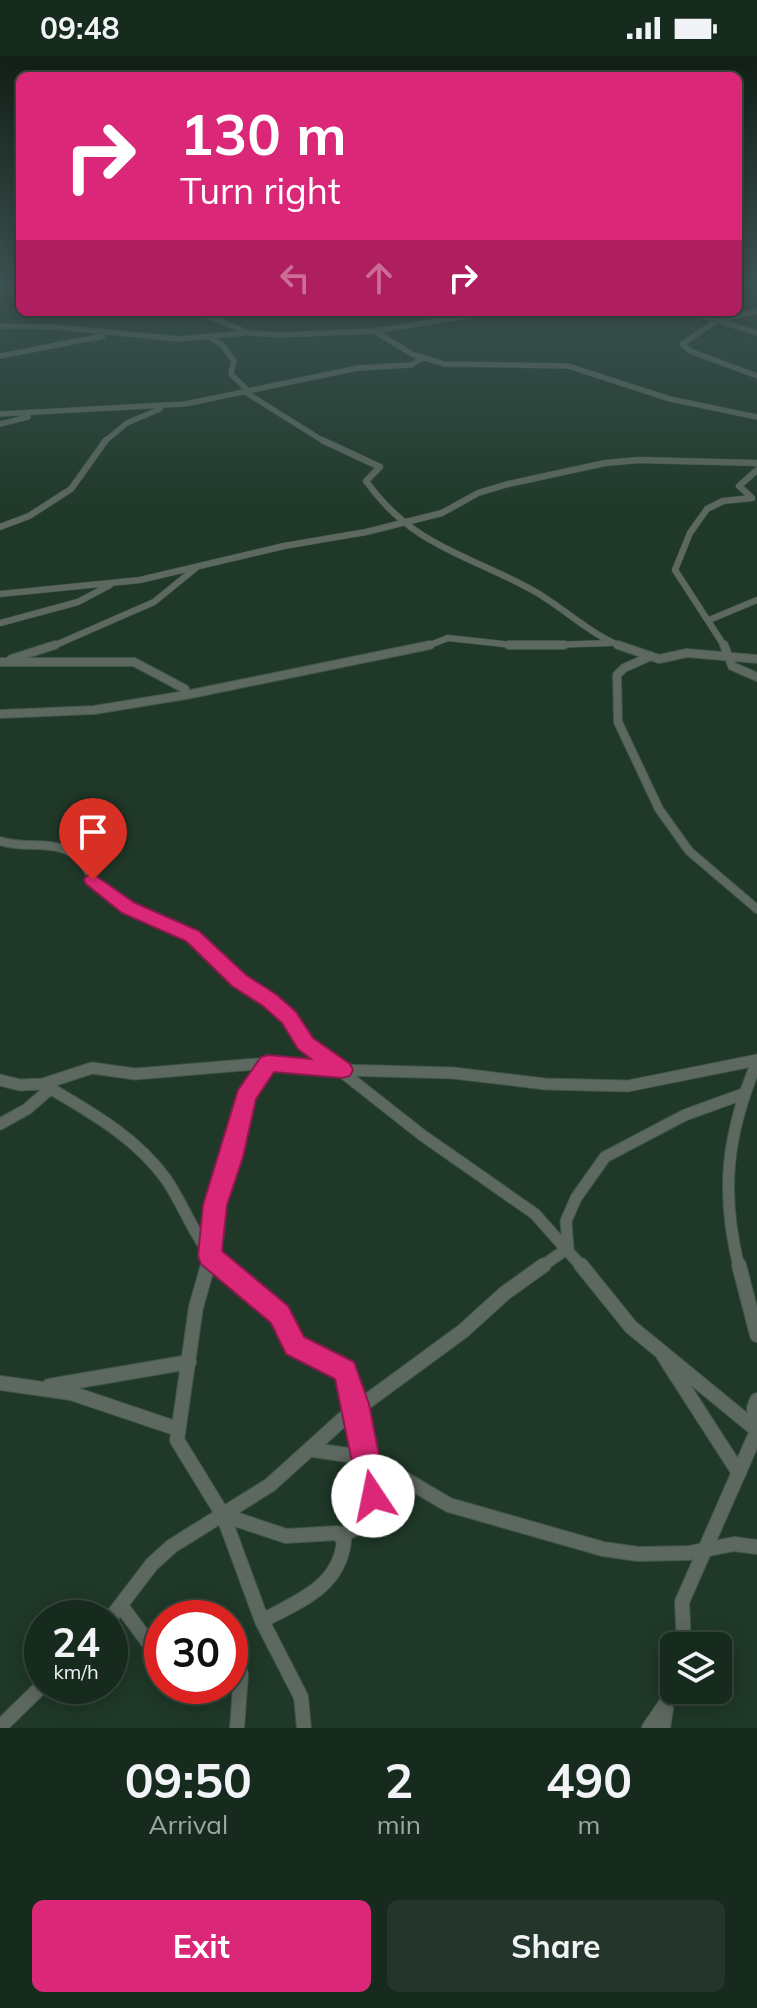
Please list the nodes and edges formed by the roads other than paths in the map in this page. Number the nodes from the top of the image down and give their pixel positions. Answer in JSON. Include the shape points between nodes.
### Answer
{"nodes":[{"id":1,"x":234,"y":363,"type":"edge"},
{"id":2,"x":414,"y":363,"type":"edge"},
{"id":3,"x":441,"y":363,"type":"edge"},
{"id":4,"x":724,"y":363,"type":"edge"},
{"id":5,"x":757,"y":376,"type":"edge"},
{"id":6,"x":245,"y":392,"type":"junction"},
{"id":7,"x":171,"y":405,"type":"junction"},
{"id":8,"x":46,"y":412,"type":"junction"},
{"id":9,"x":0,"y":414,"type":"edge"},
{"id":10,"x":757,"y":417,"type":"edge"},
{"id":11,"x":0,"y":424,"type":"edge"},
{"id":12,"x":757,"y":463,"type":"edge"},
{"id":13,"x":757,"y":470,"type":"edge"},
{"id":14,"x":404,"y":522,"type":"junction"},
{"id":15,"x":0,"y":527,"type":"edge"},
{"id":16,"x":197,"y":567,"type":"junction"},
{"id":17,"x":113,"y":583,"type":"junction"},
{"id":18,"x":0,"y":594,"type":"edge"},
{"id":19,"x":757,"y":600,"type":"edge"},
{"id":20,"x":709,"y":620,"type":"junction"},
{"id":21,"x":0,"y":623,"type":"edge"},
{"id":22,"x":613,"y":643,"type":"junction"},
{"id":23,"x":651,"y":656,"type":"junction"},
{"id":24,"x":731,"y":659,"type":"junction"},
{"id":25,"x":757,"y":659,"type":"edge"},
{"id":26,"x":0,"y":662,"type":"edge"},
{"id":27,"x":757,"y":677,"type":"edge"},
{"id":28,"x":186,"y":695,"type":"junction"},
{"id":29,"x":0,"y":714,"type":"edge"},
{"id":30,"x":0,"y":841,"type":"edge"},
{"id":31,"x":757,"y":909,"type":"edge"},
{"id":32,"x":757,"y":1061,"type":"edge"},
{"id":33,"x":268,"y":1063,"type":"junction"},
{"id":34,"x":342,"y":1070,"type":"junction"},
{"id":35,"x":0,"y":1080,"type":"edge"},
{"id":36,"x":47,"y":1087,"type":"junction"},
{"id":37,"x":743,"y":1094,"type":"junction"},
{"id":38,"x":0,"y":1124,"type":"edge"},
{"id":39,"x":568,"y":1248,"type":"junction"},
{"id":40,"x":210,"y":1256,"type":"junction"},
{"id":41,"x":757,"y":1335,"type":"edge"},
{"id":42,"x":656,"y":1346,"type":"junction"},
{"id":43,"x":189,"y":1362,"type":"junction"},
{"id":44,"x":0,"y":1383,"type":"edge"},
{"id":45,"x":37,"y":1388,"type":"junction"},
{"id":46,"x":757,"y":1400,"type":"edge"},
{"id":47,"x":357,"y":1409,"type":"junction"},
{"id":48,"x":178,"y":1429,"type":"junction"},
{"id":49,"x":757,"y":1429,"type":"edge"},
{"id":50,"x":313,"y":1450,"type":"junction"},
{"id":51,"x":366,"y":1458,"type":"junction"},
{"id":52,"x":739,"y":1473,"type":"junction"},
{"id":53,"x":223,"y":1515,"type":"junction"},
{"id":54,"x":342,"y":1535,"type":"junction"},
{"id":55,"x":757,"y":1547,"type":"edge"},
{"id":56,"x":705,"y":1551,"type":"junction"},
{"id":57,"x":127,"y":1600,"type":"edge"},
{"id":58,"x":128,"y":1615,"type":"edge"},
{"id":59,"x":262,"y":1621,"type":"junction"},
{"id":60,"x":683,"y":1632,"type":"edge"},
{"id":61,"x":144,"y":1637,"type":"edge"},
{"id":62,"x":24,"y":1704,"type":"edge"},
{"id":63,"x":239,"y":1704,"type":"edge"},
{"id":64,"x":666,"y":1706,"type":"joint"},
{"id":65,"x":0,"y":1727,"type":"edge"},
{"id":66,"x":237,"y":1728,"type":"edge"},
{"id":67,"x":304,"y":1728,"type":"edge"},
{"id":68,"x":649,"y":1728,"type":"edge"},
{"id":69,"x":663,"y":1728,"type":"edge"}],
"edges":[{"from":1,"to":6,"type":"street","via":[[231,374]]},
{"from":2,"to":6,"type":"street","via":[[358,368]]},
{"from":3,"to":10,"type":"street","via":[[568,366],[670,399]]},
{"from":4,"to":5,"type":"street"},
{"from":6,"to":7,"type":"street"},
{"from":6,"to":14,"type":"street","via":[[336,449],[380,467],[366,481],[376,499]]},
{"from":7,"to":8,"type":"street"},
{"from":7,"to":15,"type":"street","via":[[127,423],[100,445],[71,489]]},
{"from":8,"to":9,"type":"street"},
{"from":8,"to":11,"type":"street"},
{"from":12,"to":14,"type":"street","via":[[605,463],[508,484],[442,513]]},
{"from":13,"to":20,"type":"street","via":[[739,486],[752,498],[714,504],[697,521],[675,570]]},
{"from":14,"to":16,"type":"street"},
{"from":14,"to":22,"type":"street","via":[[448,553],[534,591]]},
{"from":16,"to":17,"type":"street"},
{"from":16,"to":26,"type":"street","via":[[154,602],[36,653]]},
{"from":17,"to":18,"type":"street"},
{"from":17,"to":21,"type":"street","via":[[78,602]]},
{"from":19,"to":20,"type":"street"},
{"from":20,"to":24,"type":"street"},
{"from":22,"to":23,"type":"street"},
{"from":22,"to":28,"type":"street","via":[[522,646],[448,638],[418,649]]},
{"from":23,"to":24,"type":"street","via":[[687,653]]},
{"from":23,"to":31,"type":"street","via":[[617,675],[618,722],[659,809],[689,851]]},
{"from":24,"to":25,"type":"street"},
{"from":24,"to":27,"type":"street","via":[[732,666]]},
{"from":26,"to":28,"type":"street","via":[[134,662],[185,689]]},
{"from":28,"to":29,"type":"street","via":[[146,706],[80,713]]},
{"from":30,"to":34,"type":"street","via":[[53,845],[80,858],[93,880],[129,908],[193,936],[239,981],[289,1018],[305,1043]]},
{"from":32,"to":34,"type":"street","via":[[628,1086]]},
{"from":32,"to":37,"type":"street"},
{"from":33,"to":34,"type":"street"},
{"from":33,"to":36,"type":"street","via":[[135,1074],[92,1068]]},
{"from":33,"to":40,"type":"street","via":[[246,1097],[215,1205]]},
{"from":34,"to":39,"type":"street","via":[[422,1135],[535,1214]]},
{"from":35,"to":36,"type":"street"},
{"from":36,"to":38,"type":"street","via":[[27,1109]]},
{"from":36,"to":40,"type":"street","via":[[118,1129],[165,1178]]},
{"from":37,"to":39,"type":"street","via":[[685,1115],[605,1157],[566,1221]]},
{"from":37,"to":41,"type":"street","via":[[728,1155],[730,1224]]},
{"from":39,"to":42,"type":"street","via":[[631,1327]]},
{"from":39,"to":47,"type":"street"},
{"from":40,"to":43,"type":"street"},
{"from":40,"to":47,"type":"street","via":[[280,1314],[295,1345],[345,1371]]},
{"from":42,"to":49,"type":"street"},
{"from":42,"to":52,"type":"street"},
{"from":43,"to":45,"type":"street"},
{"from":43,"to":48,"type":"street"},
{"from":44,"to":45,"type":"street"},
{"from":45,"to":48,"type":"street","via":[[71,1393]]},
{"from":46,"to":49,"type":"street"},
{"from":47,"to":50,"type":"street"},
{"from":47,"to":51,"type":"street"},
{"from":48,"to":53,"type":"street","via":[[185,1459]]},
{"from":49,"to":52,"type":"street"},
{"from":50,"to":51,"type":"street"},
{"from":50,"to":53,"type":"street"},
{"from":51,"to":54,"type":"street","via":[[378,1518]]},
{"from":51,"to":56,"type":"street","via":[[449,1505],[600,1548],[638,1554]]},
{"from":52,"to":56,"type":"street"},
{"from":53,"to":54,"type":"street","via":[[282,1535]]},
{"from":53,"to":57,"type":"street","via":[[152,1564]]},
{"from":53,"to":59,"type":"street"},
{"from":54,"to":59,"type":"street","via":[[341,1563],[334,1573]]},
{"from":55,"to":56,"type":"street","via":[[734,1544]]},
{"from":56,"to":60,"type":"street","via":[[682,1602]]},
{"from":58,"to":61,"type":"street"},
{"from":59,"to":67,"type":"street","via":[[301,1697]]},
{"from":62,"to":65,"type":"street"},
{"from":63,"to":66,"type":"street"},
{"from":64,"to":68,"type":"street"},
{"from":64,"to":69,"type":"street"}]}
